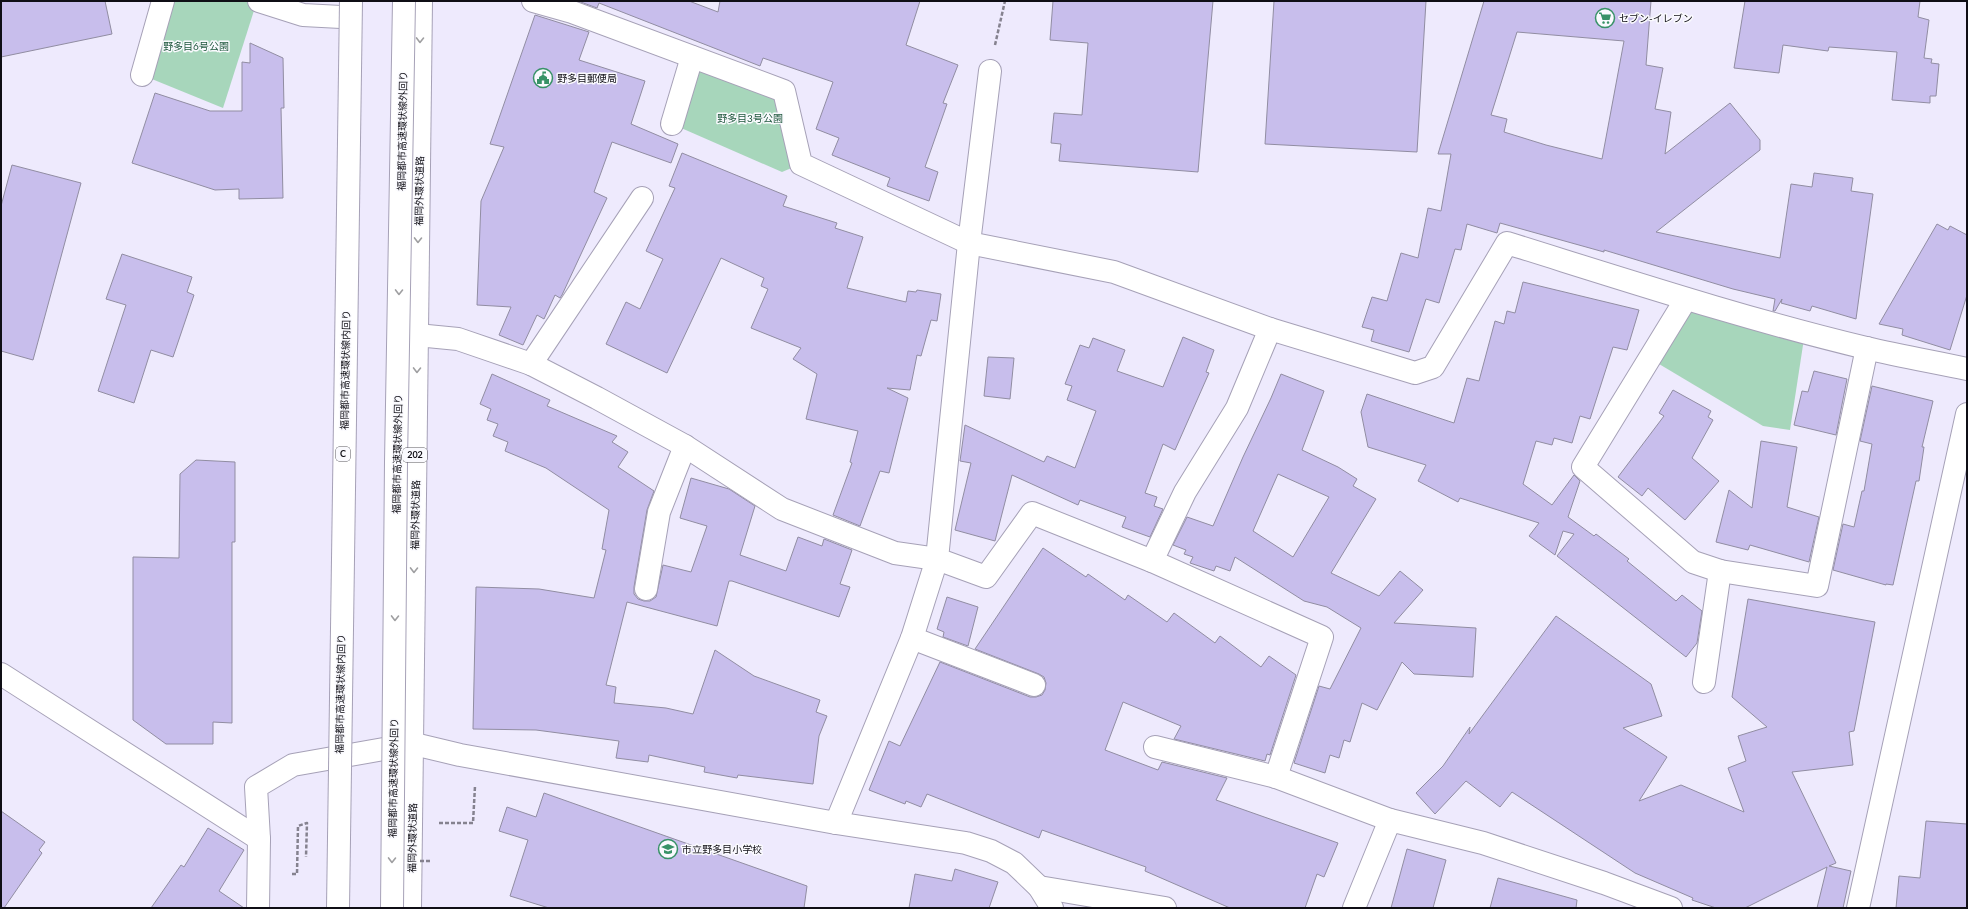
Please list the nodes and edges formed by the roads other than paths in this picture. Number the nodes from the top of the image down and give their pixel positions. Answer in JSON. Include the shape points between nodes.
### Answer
{"nodes":[{"id":1,"x":163,"y":1,"type":"edge"},
{"id":2,"x":259,"y":1,"type":"edge"},
{"id":3,"x":404,"y":1,"type":"edge"},
{"id":4,"x":421,"y":1,"type":"edge"},
{"id":5,"x":532,"y":1,"type":"edge"},
{"id":6,"x":345,"y":6,"type":"edge"},
{"id":7,"x":692,"y":57,"type":"junction"},
{"id":8,"x":990,"y":71,"type":"road end"},
{"id":9,"x":142,"y":75,"type":"dead end"},
{"id":10,"x":672,"y":124,"type":"dead end"},
{"id":11,"x":642,"y":198,"type":"dead end"},
{"id":12,"x":969,"y":243,"type":"junction"},
{"id":13,"x":1686,"y":299,"type":"junction"},
{"id":14,"x":1270,"y":329,"type":"junction"},
{"id":15,"x":417,"y":335,"type":"junction"},
{"id":16,"x":1867,"y":348,"type":"junction"},
{"id":17,"x":531,"y":364,"type":"junction"},
{"id":18,"x":1967,"y":369,"type":"edge"},
{"id":19,"x":1967,"y":414,"type":"edge"},
{"id":20,"x":685,"y":446,"type":"junction"},
{"id":21,"x":937,"y":559,"type":"junction"},
{"id":22,"x":1152,"y":561,"type":"junction"},
{"id":23,"x":1720,"y":571,"type":"junction"},
{"id":24,"x":646,"y":589,"type":"dead end"},
{"id":25,"x":912,"y":638,"type":"junction"},
{"id":26,"x":1,"y":674,"type":"edge"},
{"id":27,"x":1704,"y":682,"type":"dead end"},
{"id":28,"x":1034,"y":685,"type":"dead end"},
{"id":29,"x":414,"y":744,"type":"junction"},
{"id":30,"x":1155,"y":747,"type":"dead end"},
{"id":31,"x":338,"y":756,"type":"junction"},
{"id":32,"x":1276,"y":778,"type":"junction"},
{"id":33,"x":1390,"y":820,"type":"junction"},
{"id":34,"x":836,"y":823,"type":"junction"},
{"id":35,"x":259,"y":840,"type":"junction"},
{"id":36,"x":1039,"y":886,"type":"junction"},
{"id":37,"x":258,"y":908,"type":"edge"},
{"id":38,"x":338,"y":908,"type":"edge"},
{"id":39,"x":392,"y":908,"type":"edge"},
{"id":40,"x":410,"y":908,"type":"edge"},
{"id":41,"x":1052,"y":908,"type":"edge"},
{"id":42,"x":1165,"y":908,"type":"edge"},
{"id":43,"x":1354,"y":908,"type":"edge"},
{"id":44,"x":1671,"y":908,"type":"edge"},
{"id":45,"x":1858,"y":908,"type":"edge"}],
"edges":[{"from":1,"to":9,"type":"main road"},
{"from":2,"to":6,"type":"main road","via":[[303,15]]},
{"from":3,"to":39,"type":"main road","name":"福岡都市高速環状線外回り","one_way":true,"bridge":true,"via":[[396,446]]},
{"from":4,"to":15,"type":"main road","name":"福岡外環状道路","number":"202","one_way":true},
{"from":5,"to":7,"type":"main road","via":[[572,12]]},
{"from":6,"to":31,"type":"main road"},
{"from":6,"to":38,"type":"main road","name":"福岡都市高速環状線内回り","number":"C","bridge":true},
{"from":7,"to":10,"type":"main road"},
{"from":7,"to":12,"type":"main road","via":[[784,91],[801,164]]},
{"from":8,"to":12,"type":"main road"},
{"from":11,"to":17,"type":"main road"},
{"from":12,"to":14,"type":"main road","via":[[1114,272]]},
{"from":12,"to":21,"type":"main road"},
{"from":13,"to":14,"type":"main road","via":[[1507,243],[1433,367],[1415,373]]},
{"from":13,"to":16,"type":"main road"},
{"from":13,"to":23,"type":"main road","via":[[1583,467],[1693,562]]},
{"from":14,"to":22,"type":"main road","via":[[1237,408],[1185,492]]},
{"from":15,"to":17,"type":"main road","via":[[458,339]]},
{"from":15,"to":29,"type":"main road","name":"福岡外環状道路","number":"202","one_way":true},
{"from":16,"to":18,"type":"main road"},
{"from":16,"to":23,"type":"main road","via":[[1817,586]]},
{"from":17,"to":20,"type":"main road"},
{"from":19,"to":45,"type":"main road"},
{"from":20,"to":21,"type":"main road","via":[[782,509],[895,553]]},
{"from":20,"to":24,"type":"main road","via":[[659,512]]},
{"from":21,"to":22,"type":"main road","via":[[986,577],[1032,513]]},
{"from":21,"to":25,"type":"main road"},
{"from":22,"to":32,"type":"main road","via":[[1322,638]]},
{"from":23,"to":27,"type":"main road"},
{"from":25,"to":28,"type":"main road"},
{"from":25,"to":34,"type":"main road"},
{"from":26,"to":35,"type":"main road"},
{"from":29,"to":31,"type":"main road"},
{"from":29,"to":34,"type":"main road","via":[[460,755]]},
{"from":29,"to":40,"type":"main road","name":"福岡外環状道路","number":"202"},
{"from":30,"to":32,"type":"main road"},
{"from":31,"to":35,"type":"main road","via":[[294,765],[256,787]]},
{"from":31,"to":38,"type":"main road"},
{"from":32,"to":33,"type":"main road"},
{"from":33,"to":43,"type":"main road"},
{"from":33,"to":44,"type":"main road","via":[[1482,844]]},
{"from":34,"to":36,"type":"main road","via":[[966,843],[991,851],[1014,863]]},
{"from":35,"to":37,"type":"main road"},
{"from":36,"to":41,"type":"main road"},
{"from":36,"to":42,"type":"main road"}]}
